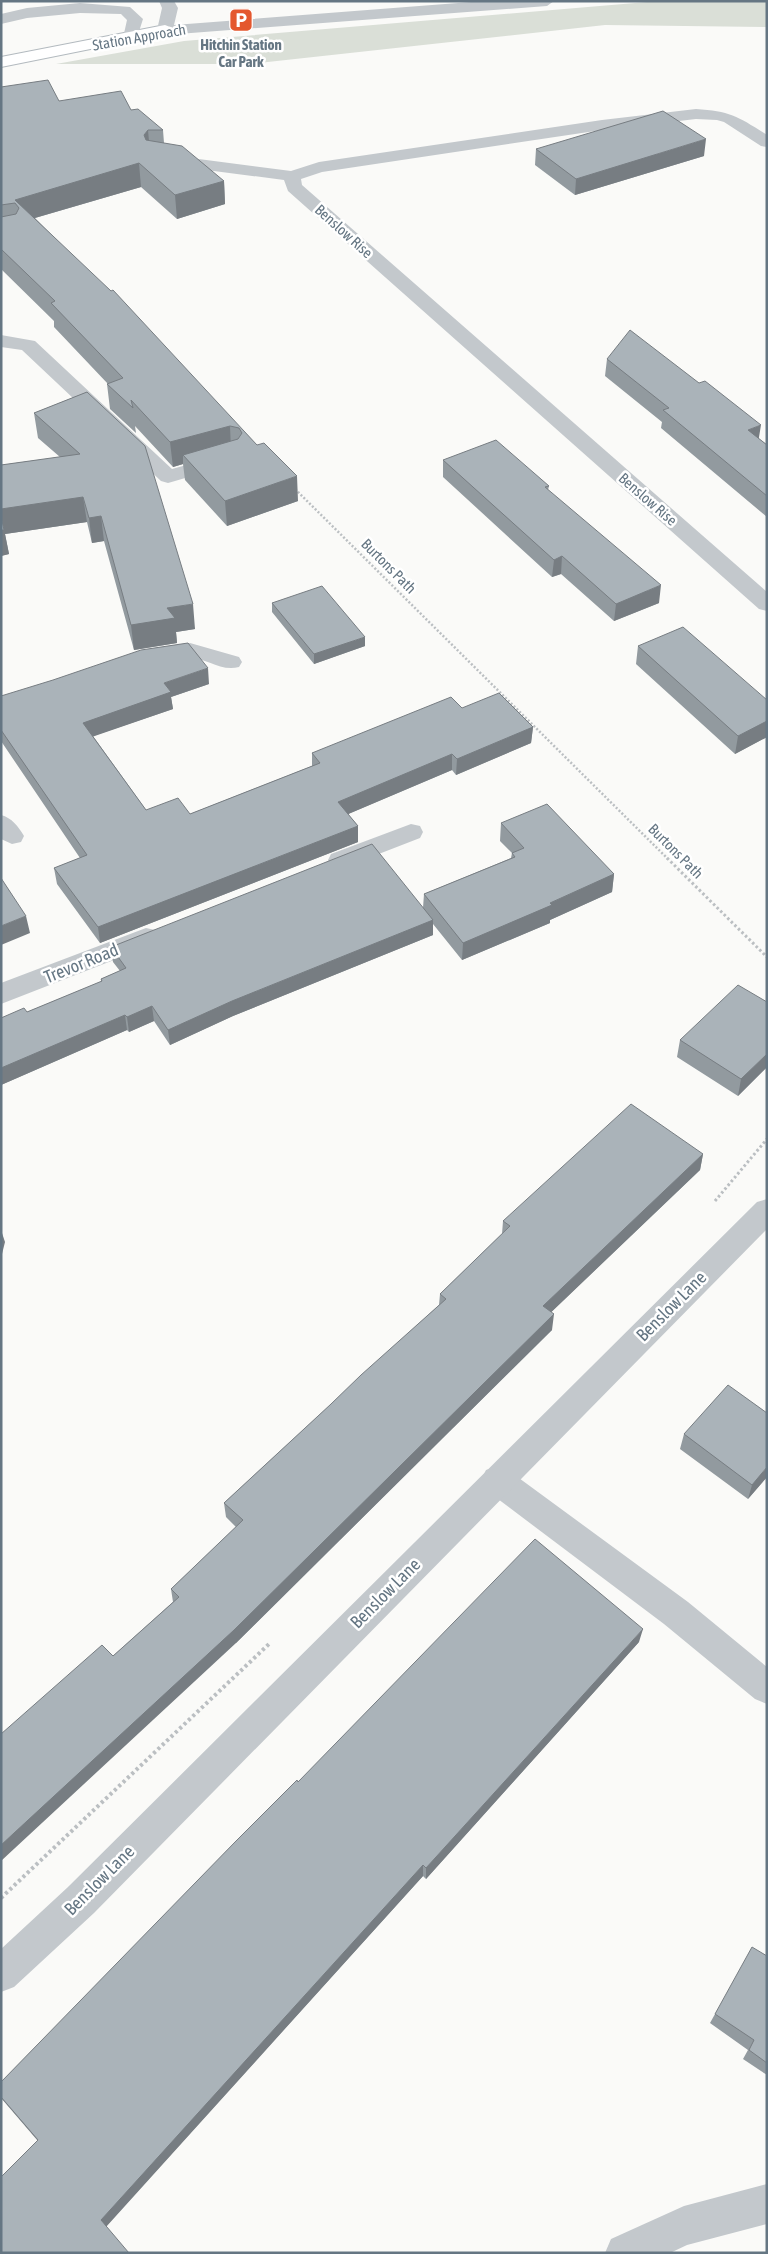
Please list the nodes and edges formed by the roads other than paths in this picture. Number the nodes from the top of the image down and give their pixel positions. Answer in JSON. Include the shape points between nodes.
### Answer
{"nodes":[{"id":1,"x":166,"y":1,"type":"edge"},
{"id":2,"x":547,"y":1,"type":"edge"},
{"id":3,"x":1,"y":19,"type":"edge"},
{"id":4,"x":165,"y":30,"type":"junction"},
{"id":5,"x":130,"y":38,"type":"junction"},
{"id":6,"x":1,"y":62,"type":"edge"},
{"id":7,"x":767,"y":142,"type":"edge"},
{"id":8,"x":156,"y":159,"type":"edge"},
{"id":9,"x":292,"y":176,"type":"junction"},
{"id":10,"x":1,"y":341,"type":"edge"},
{"id":11,"x":232,"y":458,"type":"edge"},
{"id":12,"x":767,"y":604,"type":"edge"},
{"id":13,"x":140,"y":657,"type":"edge"},
{"id":14,"x":231,"y":662,"type":"dead end"},
{"id":15,"x":411,"y":832,"type":"dead end"},
{"id":16,"x":320,"y":868,"type":"edge"},
{"id":17,"x":165,"y":929,"type":"edge"},
{"id":18,"x":1,"y":994,"type":"edge"},
{"id":19,"x":767,"y":1210,"type":"edge"},
{"id":20,"x":497,"y":1480,"type":"junction"},
{"id":21,"x":767,"y":1688,"type":"edge"},
{"id":22,"x":1,"y":1974,"type":"edge"},
{"id":23,"x":767,"y":2204,"type":"edge"},
{"id":24,"x":625,"y":2253,"type":"edge"}],
"edges":[{"from":1,"to":4,"type":"street","via":[[170,8]]},
{"from":2,"to":4,"type":"street","name":"Station Approach"},
{"from":3,"to":5,"type":"street","via":[[80,8],[125,10],[135,19]]},
{"from":4,"to":5,"type":"street","name":"Station Approach"},
{"from":5,"to":6,"type":"street","name":"Station Approach"},
{"from":7,"to":9,"type":"street","via":[[730,119],[696,114],[319,166]]},
{"from":8,"to":9,"type":"street"},
{"from":9,"to":12,"type":"street","name":"Benslow Rise","via":[[294,186]]},
{"from":10,"to":11,"type":"street","via":[[28,345],[168,477]]},
{"from":13,"to":14,"type":"street","via":[[190,650]]},
{"from":15,"to":16,"type":"street"},
{"from":17,"to":18,"type":"street","name":"Trevor Road"},
{"from":19,"to":20,"type":"street","name":"Benslow Lane"},
{"from":20,"to":21,"type":"street","via":[[676,1613]]},
{"from":20,"to":22,"type":"street","name":"Benslow Lane","via":[[81,1900]]},
{"from":23,"to":24,"type":"street","via":[[684,2226]]}]}
